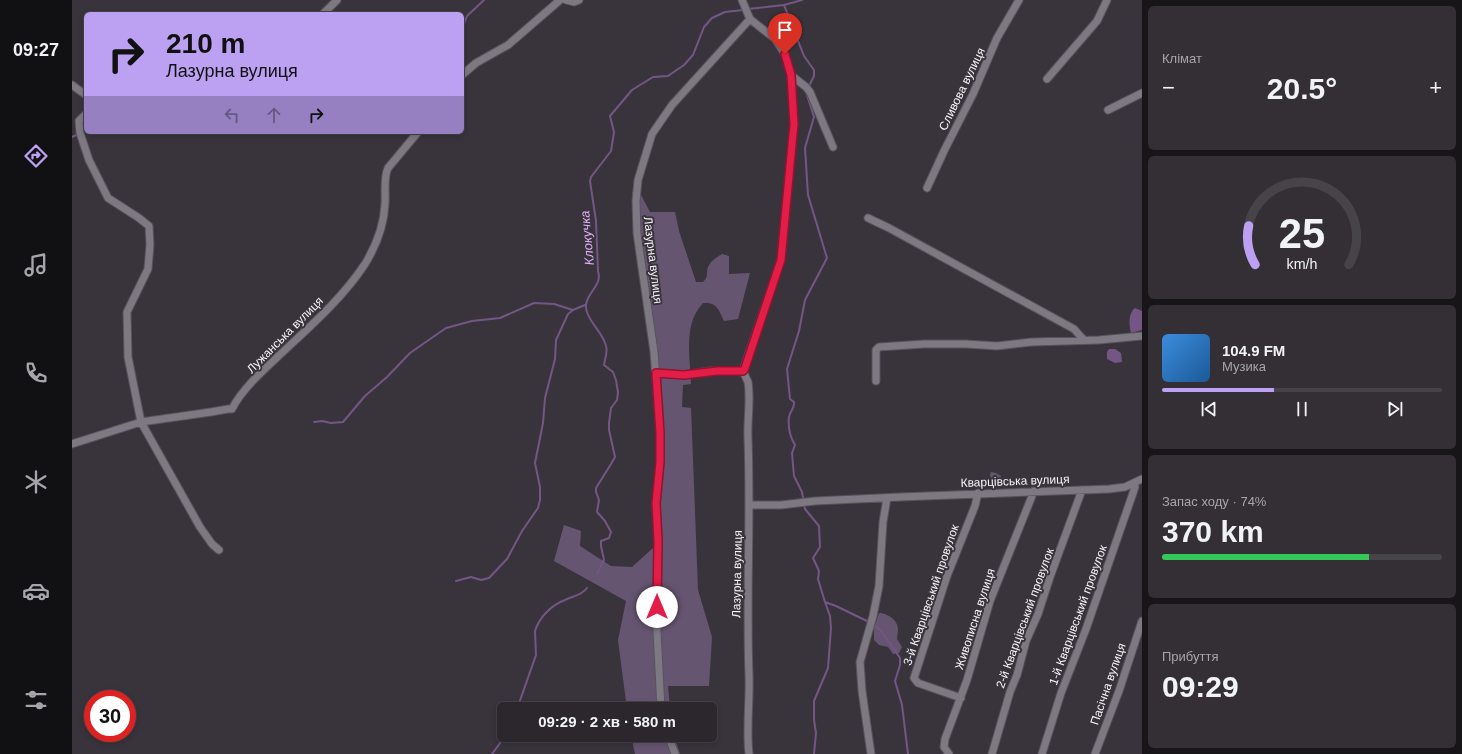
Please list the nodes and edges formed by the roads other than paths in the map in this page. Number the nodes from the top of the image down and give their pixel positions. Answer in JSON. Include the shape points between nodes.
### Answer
{"nodes":[{"id":1,"x":337,"y":0,"type":"edge"},
{"id":2,"x":560,"y":0,"type":"edge"},
{"id":3,"x":566,"y":0,"type":"edge"},
{"id":4,"x":579,"y":0,"type":"edge"},
{"id":5,"x":1019,"y":0,"type":"edge"},
{"id":6,"x":1107,"y":0,"type":"edge"},
{"id":7,"x":743,"y":1,"type":"edge"},
{"id":8,"x":329,"y":3,"type":"edge"},
{"id":9,"x":324,"y":12,"type":"edge"},
{"id":10,"x":750,"y":19,"type":"junction"},
{"id":11,"x":464,"y":73,"type":"edge"},
{"id":12,"x":791,"y":75,"type":"junction"},
{"id":13,"x":1047,"y":78,"type":"dead end"},
{"id":14,"x":72,"y":85,"type":"edge"},
{"id":15,"x":1142,"y":93,"type":"edge"},
{"id":16,"x":84,"y":94,"type":"edge"},
{"id":17,"x":1108,"y":110,"type":"dead end"},
{"id":18,"x":84,"y":116,"type":"edge"},
{"id":19,"x":416,"y":134,"type":"edge"},
{"id":20,"x":833,"y":147,"type":"dead end"},
{"id":21,"x":926,"y":188,"type":"dead end"},
{"id":22,"x":868,"y":218,"type":"dead end"},
{"id":23,"x":1142,"y":336,"type":"edge"},
{"id":24,"x":1083,"y":339,"type":"junction"},
{"id":25,"x":743,"y":371,"type":"junction"},
{"id":26,"x":656,"y":373,"type":"junction"},
{"id":27,"x":876,"y":381,"type":"dead end"},
{"id":28,"x":141,"y":422,"type":"junction"},
{"id":29,"x":72,"y":444,"type":"edge"},
{"id":30,"x":1142,"y":479,"type":"edge"},
{"id":31,"x":1134,"y":484,"type":"junction"},
{"id":32,"x":1082,"y":490,"type":"junction"},
{"id":33,"x":1034,"y":491,"type":"junction"},
{"id":34,"x":978,"y":493,"type":"junction"},
{"id":35,"x":887,"y":498,"type":"junction"},
{"id":36,"x":749,"y":505,"type":"junction"},
{"id":37,"x":219,"y":550,"type":"dead end"},
{"id":38,"x":1142,"y":621,"type":"edge"},
{"id":39,"x":961,"y":698,"type":"junction"},
{"id":40,"x":661,"y":702,"type":"edge"},
{"id":41,"x":671,"y":742,"type":"edge"},
{"id":42,"x":675,"y":754,"type":"edge"},
{"id":43,"x":749,"y":754,"type":"edge"},
{"id":44,"x":870,"y":754,"type":"edge"},
{"id":45,"x":949,"y":754,"type":"edge"},
{"id":46,"x":992,"y":754,"type":"edge"},
{"id":47,"x":1042,"y":754,"type":"edge"},
{"id":48,"x":1095,"y":754,"type":"edge"}],
"edges":[{"from":1,"to":8,"type":"street"},
{"from":2,"to":11,"type":"street","via":[[508,45],[476,63]]},
{"from":3,"to":4,"type":"street"},
{"from":5,"to":21,"type":"street","name":"Сливова вулиця","via":[[997,38]]},
{"from":6,"to":13,"type":"street","via":[[1097,21]]},
{"from":7,"to":10,"type":"street"},
{"from":8,"to":9,"type":"street"},
{"from":10,"to":12,"type":"street","via":[[775,39],[785,54]]},
{"from":10,"to":26,"type":"street","name":"Лазурна вулиця","via":[[672,105],[652,134],[640,170],[636,225]]},
{"from":12,"to":20,"type":"street","via":[[808,89]]},
{"from":12,"to":25,"type":"street","via":[[794,124],[781,260]]},
{"from":14,"to":16,"type":"street"},
{"from":15,"to":17,"type":"street"},
{"from":18,"to":28,"type":"street","via":[[79,122],[80,133],[89,160],[108,198],[149,226],[148,269],[127,312],[128,357]]},
{"from":19,"to":28,"type":"street","name":"Лужанська вулиця","via":[[388,168],[382,226],[362,268],[334,302],[262,371],[232,409]]},
{"from":22,"to":24,"type":"street","via":[[1036,307],[1074,329]]},
{"from":23,"to":24,"type":"street"},
{"from":24,"to":27,"type":"street","via":[[997,346],[924,344],[879,347],[876,350]]},
{"from":25,"to":26,"type":"street","via":[[684,375]]},
{"from":25,"to":36,"type":"street","name":"Лазурна вулиця","via":[[749,392]]},
{"from":26,"to":40,"type":"street","name":"Лазурна вулиця","via":[[660,433],[656,510]]},
{"from":28,"to":29,"type":"street","name":"Лужанська вулиця"},
{"from":28,"to":37,"type":"street","via":[[200,527]]},
{"from":30,"to":31,"type":"street","name":"Кварцівська вулиця"},
{"from":31,"to":32,"type":"street","name":"Кварцівська вулиця","via":[[1117,488]]},
{"from":31,"to":47,"type":"street","name":"1-й Кварцівський провулок"},
{"from":32,"to":33,"type":"street","name":"Кварцівська вулиця"},
{"from":32,"to":46,"type":"street","name":"2-й Кварцівський провулок","via":[[1026,641]]},
{"from":33,"to":34,"type":"street","name":"Кварцівська вулиця"},
{"from":33,"to":39,"type":"street","name":"Живописна вулиця","via":[[990,601]]},
{"from":34,"to":35,"type":"street","name":"Кварцівська вулиця"},
{"from":34,"to":39,"type":"street","name":"3-й Кварцівський провулок","via":[[914,678],[918,683]]},
{"from":35,"to":36,"type":"street","name":"Кварцівська вулиця"},
{"from":35,"to":44,"type":"street","via":[[879,586],[860,668]]},
{"from":36,"to":43,"type":"street","name":"Лазурна вулиця"},
{"from":38,"to":48,"type":"street","name":"Пасічна вулиця"},
{"from":39,"to":45,"type":"street","name":"Живописна вулиця","via":[[944,743]]},
{"from":41,"to":42,"type":"street"}]}
